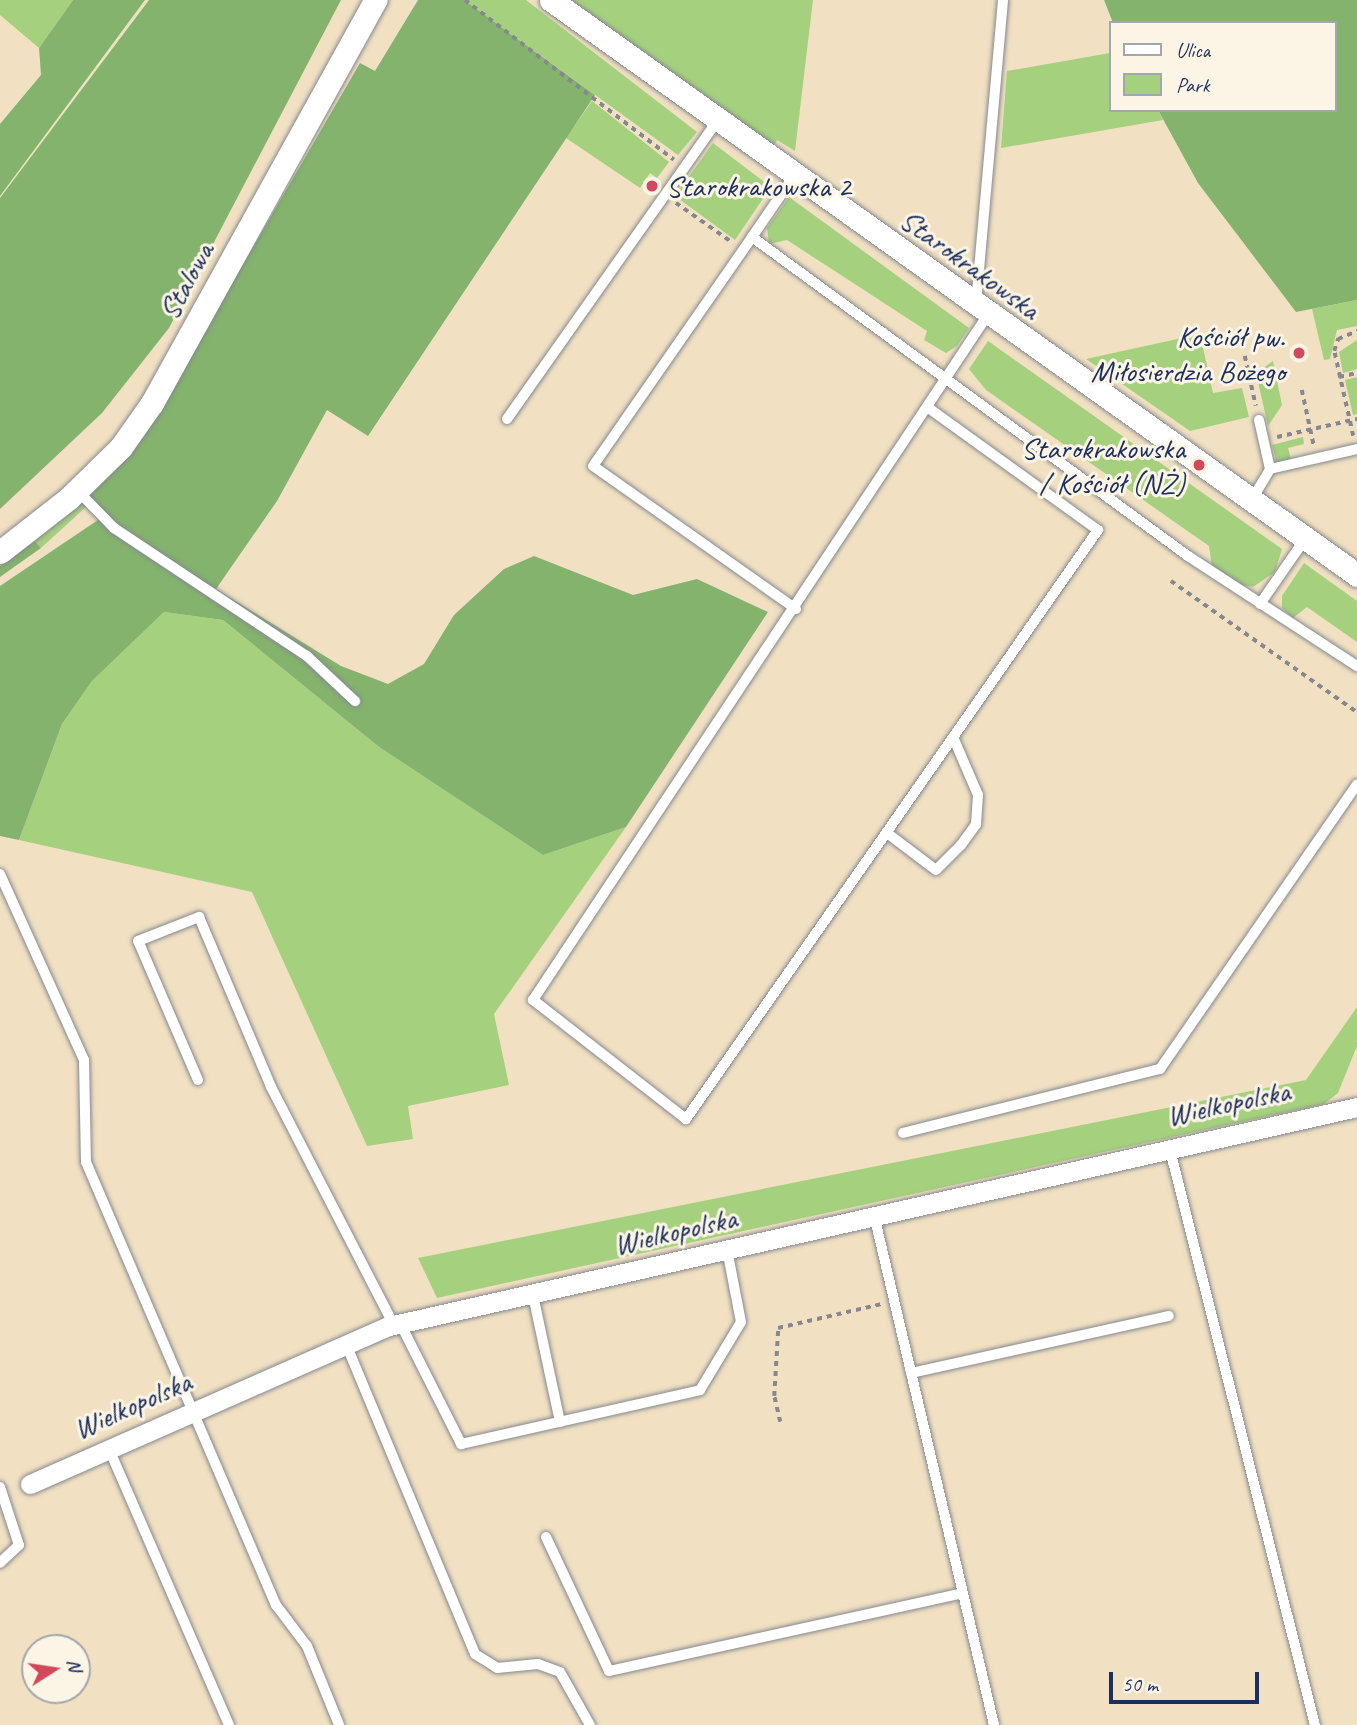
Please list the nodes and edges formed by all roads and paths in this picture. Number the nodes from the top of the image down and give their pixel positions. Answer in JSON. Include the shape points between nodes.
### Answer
{"nodes":[{"id":1,"x":375,"y":0,"type":"edge"},
{"id":2,"x":465,"y":0,"type":"edge"},
{"id":3,"x":551,"y":0,"type":"edge"},
{"id":4,"x":1003,"y":0,"type":"edge"},
{"id":5,"x":718,"y":120,"type":"junction"},
{"id":6,"x":684,"y":167,"type":"junction"},
{"id":7,"x":794,"y":176,"type":"junction"},
{"id":8,"x":665,"y":195,"type":"junction"},
{"id":9,"x":752,"y":237,"type":"junction"},
{"id":10,"x":743,"y":250,"type":"junction"},
{"id":11,"x":981,"y":312,"type":"junction"},
{"id":12,"x":1357,"y":331,"type":"edge"},
{"id":13,"x":1245,"y":356,"type":"dead end"},
{"id":14,"x":1357,"y":373,"type":"edge"},
{"id":15,"x":1339,"y":377,"type":"junction"},
{"id":16,"x":945,"y":382,"type":"junction"},
{"id":17,"x":1302,"y":390,"type":"dead end"},
{"id":18,"x":930,"y":409,"type":"junction"},
{"id":19,"x":507,"y":419,"type":"dead end"},
{"id":20,"x":1357,"y":419,"type":"edge"},
{"id":21,"x":1259,"y":420,"type":"joint"},
{"id":22,"x":1349,"y":421,"type":"junction"},
{"id":23,"x":1310,"y":429,"type":"junction"},
{"id":24,"x":1264,"y":440,"type":"junction"},
{"id":25,"x":1356,"y":449,"type":"edge"},
{"id":26,"x":1317,"y":458,"type":"junction"},
{"id":27,"x":1270,"y":469,"type":"junction"},
{"id":28,"x":77,"y":490,"type":"junction"},
{"id":29,"x":1251,"y":501,"type":"junction"},
{"id":30,"x":1305,"y":539,"type":"junction"},
{"id":31,"x":0,"y":552,"type":"edge"},
{"id":32,"x":1357,"y":575,"type":"edge"},
{"id":33,"x":1171,"y":581,"type":"dead end"},
{"id":34,"x":1259,"y":604,"type":"junction"},
{"id":35,"x":796,"y":609,"type":"junction"},
{"id":36,"x":1357,"y":666,"type":"edge"},
{"id":37,"x":355,"y":701,"type":"dead end"},
{"id":38,"x":1357,"y":712,"type":"edge"},
{"id":39,"x":953,"y":737,"type":"junction"},
{"id":40,"x":1357,"y":784,"type":"edge"},
{"id":41,"x":887,"y":833,"type":"junction"},
{"id":42,"x":0,"y":874,"type":"edge"},
{"id":43,"x":198,"y":1080,"type":"dead end"},
{"id":44,"x":1357,"y":1107,"type":"edge"},
{"id":45,"x":903,"y":1133,"type":"dead end"},
{"id":46,"x":1169,"y":1145,"type":"junction"},
{"id":47,"x":874,"y":1215,"type":"junction"},
{"id":48,"x":727,"y":1249,"type":"junction"},
{"id":49,"x":533,"y":1295,"type":"junction"},
{"id":50,"x":894,"y":1301,"type":"junction"},
{"id":51,"x":1168,"y":1316,"type":"dead end"},
{"id":52,"x":397,"y":1324,"type":"junction"},
{"id":53,"x":346,"y":1344,"type":"junction"},
{"id":54,"x":911,"y":1373,"type":"junction"},
{"id":55,"x":195,"y":1409,"type":"junction"},
{"id":56,"x":560,"y":1422,"type":"junction"},
{"id":57,"x":780,"y":1422,"type":"dead end"},
{"id":58,"x":109,"y":1448,"type":"junction"},
{"id":59,"x":30,"y":1484,"type":"dead end"},
{"id":60,"x":0,"y":1487,"type":"edge"},
{"id":61,"x":546,"y":1537,"type":"dead end"},
{"id":62,"x":0,"y":1563,"type":"edge"},
{"id":63,"x":962,"y":1593,"type":"junction"},
{"id":64,"x":229,"y":1725,"type":"edge"},
{"id":65,"x":339,"y":1725,"type":"edge"},
{"id":66,"x":590,"y":1725,"type":"edge"},
{"id":67,"x":994,"y":1725,"type":"edge"},
{"id":68,"x":1315,"y":1725,"type":"edge"}],
"edges":[{"from":1,"to":28,"type":"street","name":"Stalowa","via":[[159,393],[121,447]]},
{"from":2,"to":6,"type":"path"},
{"from":3,"to":5,"type":"street","name":"Starokrakowska"},
{"from":4,"to":11,"type":"lane"},
{"from":5,"to":6,"type":"lane"},
{"from":5,"to":7,"type":"street","name":"Starokrakowska"},
{"from":6,"to":8,"type":"lane"},
{"from":7,"to":9,"type":"lane"},
{"from":7,"to":11,"type":"street","name":"Starokrakowska"},
{"from":8,"to":10,"type":"path"},
{"from":8,"to":19,"type":"lane"},
{"from":9,"to":10,"type":"lane"},
{"from":9,"to":16,"type":"lane"},
{"from":10,"to":35,"type":"lane","via":[[593,466]]},
{"from":11,"to":16,"type":"lane"},
{"from":11,"to":29,"type":"street","name":"Starokrakowska"},
{"from":12,"to":15,"type":"path","via":[[1338,339]]},
{"from":13,"to":21,"type":"path"},
{"from":14,"to":15,"type":"path"},
{"from":15,"to":22,"type":"path"},
{"from":16,"to":18,"type":"lane"},
{"from":16,"to":34,"type":"lane"},
{"from":17,"to":23,"type":"path"},
{"from":18,"to":35,"type":"lane"},
{"from":18,"to":39,"type":"lane","via":[[1098,530]]},
{"from":20,"to":22,"type":"path"},
{"from":21,"to":24,"type":"lane"},
{"from":22,"to":23,"type":"path"},
{"from":22,"to":25,"type":"path"},
{"from":23,"to":24,"type":"path"},
{"from":23,"to":26,"type":"path"},
{"from":24,"to":27,"type":"lane"},
{"from":25,"to":26,"type":"lane"},
{"from":26,"to":27,"type":"lane"},
{"from":27,"to":29,"type":"lane"},
{"from":28,"to":31,"type":"street","name":"Stalowa"},
{"from":28,"to":37,"type":"lane","via":[[114,528],[307,656]]},
{"from":29,"to":30,"type":"street","name":"Starokrakowska"},
{"from":30,"to":32,"type":"street","name":"Starokrakowska"},
{"from":30,"to":34,"type":"lane"},
{"from":33,"to":38,"type":"path"},
{"from":34,"to":36,"type":"lane"},
{"from":35,"to":41,"type":"lane","via":[[533,1000],[686,1119]]},
{"from":39,"to":41,"type":"lane"},
{"from":39,"to":41,"type":"lane","via":[[978,795],[976,824],[936,870]]},
{"from":40,"to":45,"type":"lane","via":[[1160,1069]]},
{"from":42,"to":55,"type":"lane","via":[[84,1060],[86,1162]]},
{"from":43,"to":52,"type":"lane","via":[[138,941],[199,917],[271,1087]]},
{"from":44,"to":46,"type":"street","name":"Wielkopolska"},
{"from":46,"to":47,"type":"street","name":"Wielkopolska"},
{"from":46,"to":68,"type":"lane"},
{"from":47,"to":48,"type":"street","name":"Wielkopolska"},
{"from":47,"to":50,"type":"lane"},
{"from":48,"to":49,"type":"street","name":"Wielkopolska"},
{"from":48,"to":56,"type":"lane","via":[[741,1322],[700,1390]]},
{"from":49,"to":52,"type":"street","name":"Wielkopolska"},
{"from":49,"to":56,"type":"lane"},
{"from":50,"to":54,"type":"lane"},
{"from":50,"to":57,"type":"path","via":[[778,1328],[774,1396]]},
{"from":51,"to":54,"type":"lane"},
{"from":52,"to":53,"type":"street","name":"Wielkopolska"},
{"from":52,"to":56,"type":"lane","via":[[461,1444]]},
{"from":53,"to":55,"type":"street","name":"Wielkopolska"},
{"from":53,"to":66,"type":"lane","via":[[475,1654],[497,1668],[538,1664],[560,1672]]},
{"from":54,"to":63,"type":"lane"},
{"from":55,"to":58,"type":"street","name":"Wielkopolska"},
{"from":55,"to":65,"type":"lane","via":[[276,1605],[307,1646]]},
{"from":58,"to":59,"type":"street","name":"Wielkopolska"},
{"from":58,"to":64,"type":"lane"},
{"from":60,"to":62,"type":"lane","via":[[19,1545]]},
{"from":61,"to":63,"type":"lane","via":[[609,1671]]},
{"from":63,"to":67,"type":"lane"}]}
